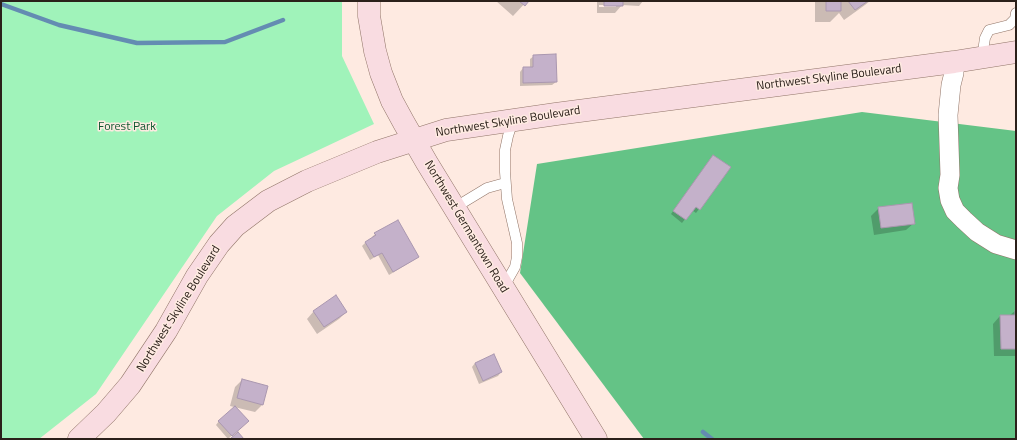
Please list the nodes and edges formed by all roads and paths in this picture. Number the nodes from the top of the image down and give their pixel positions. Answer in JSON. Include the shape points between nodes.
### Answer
{"nodes":[{"id":1,"x":368,"y":1,"type":"edge"},
{"id":2,"x":1016,"y":13,"type":"edge"},
{"id":3,"x":1016,"y":52,"type":"edge"},
{"id":4,"x":982,"y":58,"type":"junction"},
{"id":5,"x":954,"y":62,"type":"junction"},
{"id":6,"x":513,"y":120,"type":"junction"},
{"id":7,"x":413,"y":140,"type":"junction"},
{"id":8,"x":505,"y":183,"type":"junction"},
{"id":9,"x":454,"y":208,"type":"junction"},
{"id":10,"x":1016,"y":250,"type":"edge"},
{"id":11,"x":503,"y":288,"type":"junction"},
{"id":12,"x":80,"y":439,"type":"edge"},
{"id":13,"x":596,"y":439,"type":"edge"}],
"edges":[{"from":1,"to":7,"type":"main road","name":"Northwest Germantown Road","via":[[381,73],[392,101]]},
{"from":2,"to":4,"type":"lane","via":[[1015,19],[1009,25],[989,30]]},
{"from":3,"to":4,"type":"main road","name":"Northwest Skyline Boulevard"},
{"from":4,"to":5,"type":"main road","name":"Northwest Skyline Boulevard"},
{"from":5,"to":6,"type":"main road","name":"Northwest Skyline Boulevard"},
{"from":5,"to":10,"type":"street","via":[[948,114],[950,200],[955,211],[977,232],[996,244]]},
{"from":6,"to":7,"type":"main road","name":"Northwest Skyline Boulevard","via":[[446,130]]},
{"from":6,"to":8,"type":"lane","via":[[505,150]]},
{"from":7,"to":9,"type":"main road","name":"Northwest Germantown Road"},
{"from":7,"to":12,"type":"main road","name":"Northwest Skyline Boulevard","via":[[377,152],[307,182],[268,201],[236,226],[219,244],[197,276],[166,331],[130,385]]},
{"from":8,"to":9,"type":"lane","via":[[487,188]]},
{"from":8,"to":11,"type":"lane","via":[[506,199],[518,243],[515,267]]},
{"from":9,"to":11,"type":"main road","name":"Northwest Germantown Road"},
{"from":11,"to":13,"type":"main road","name":"Northwest Germantown Road"}]}
